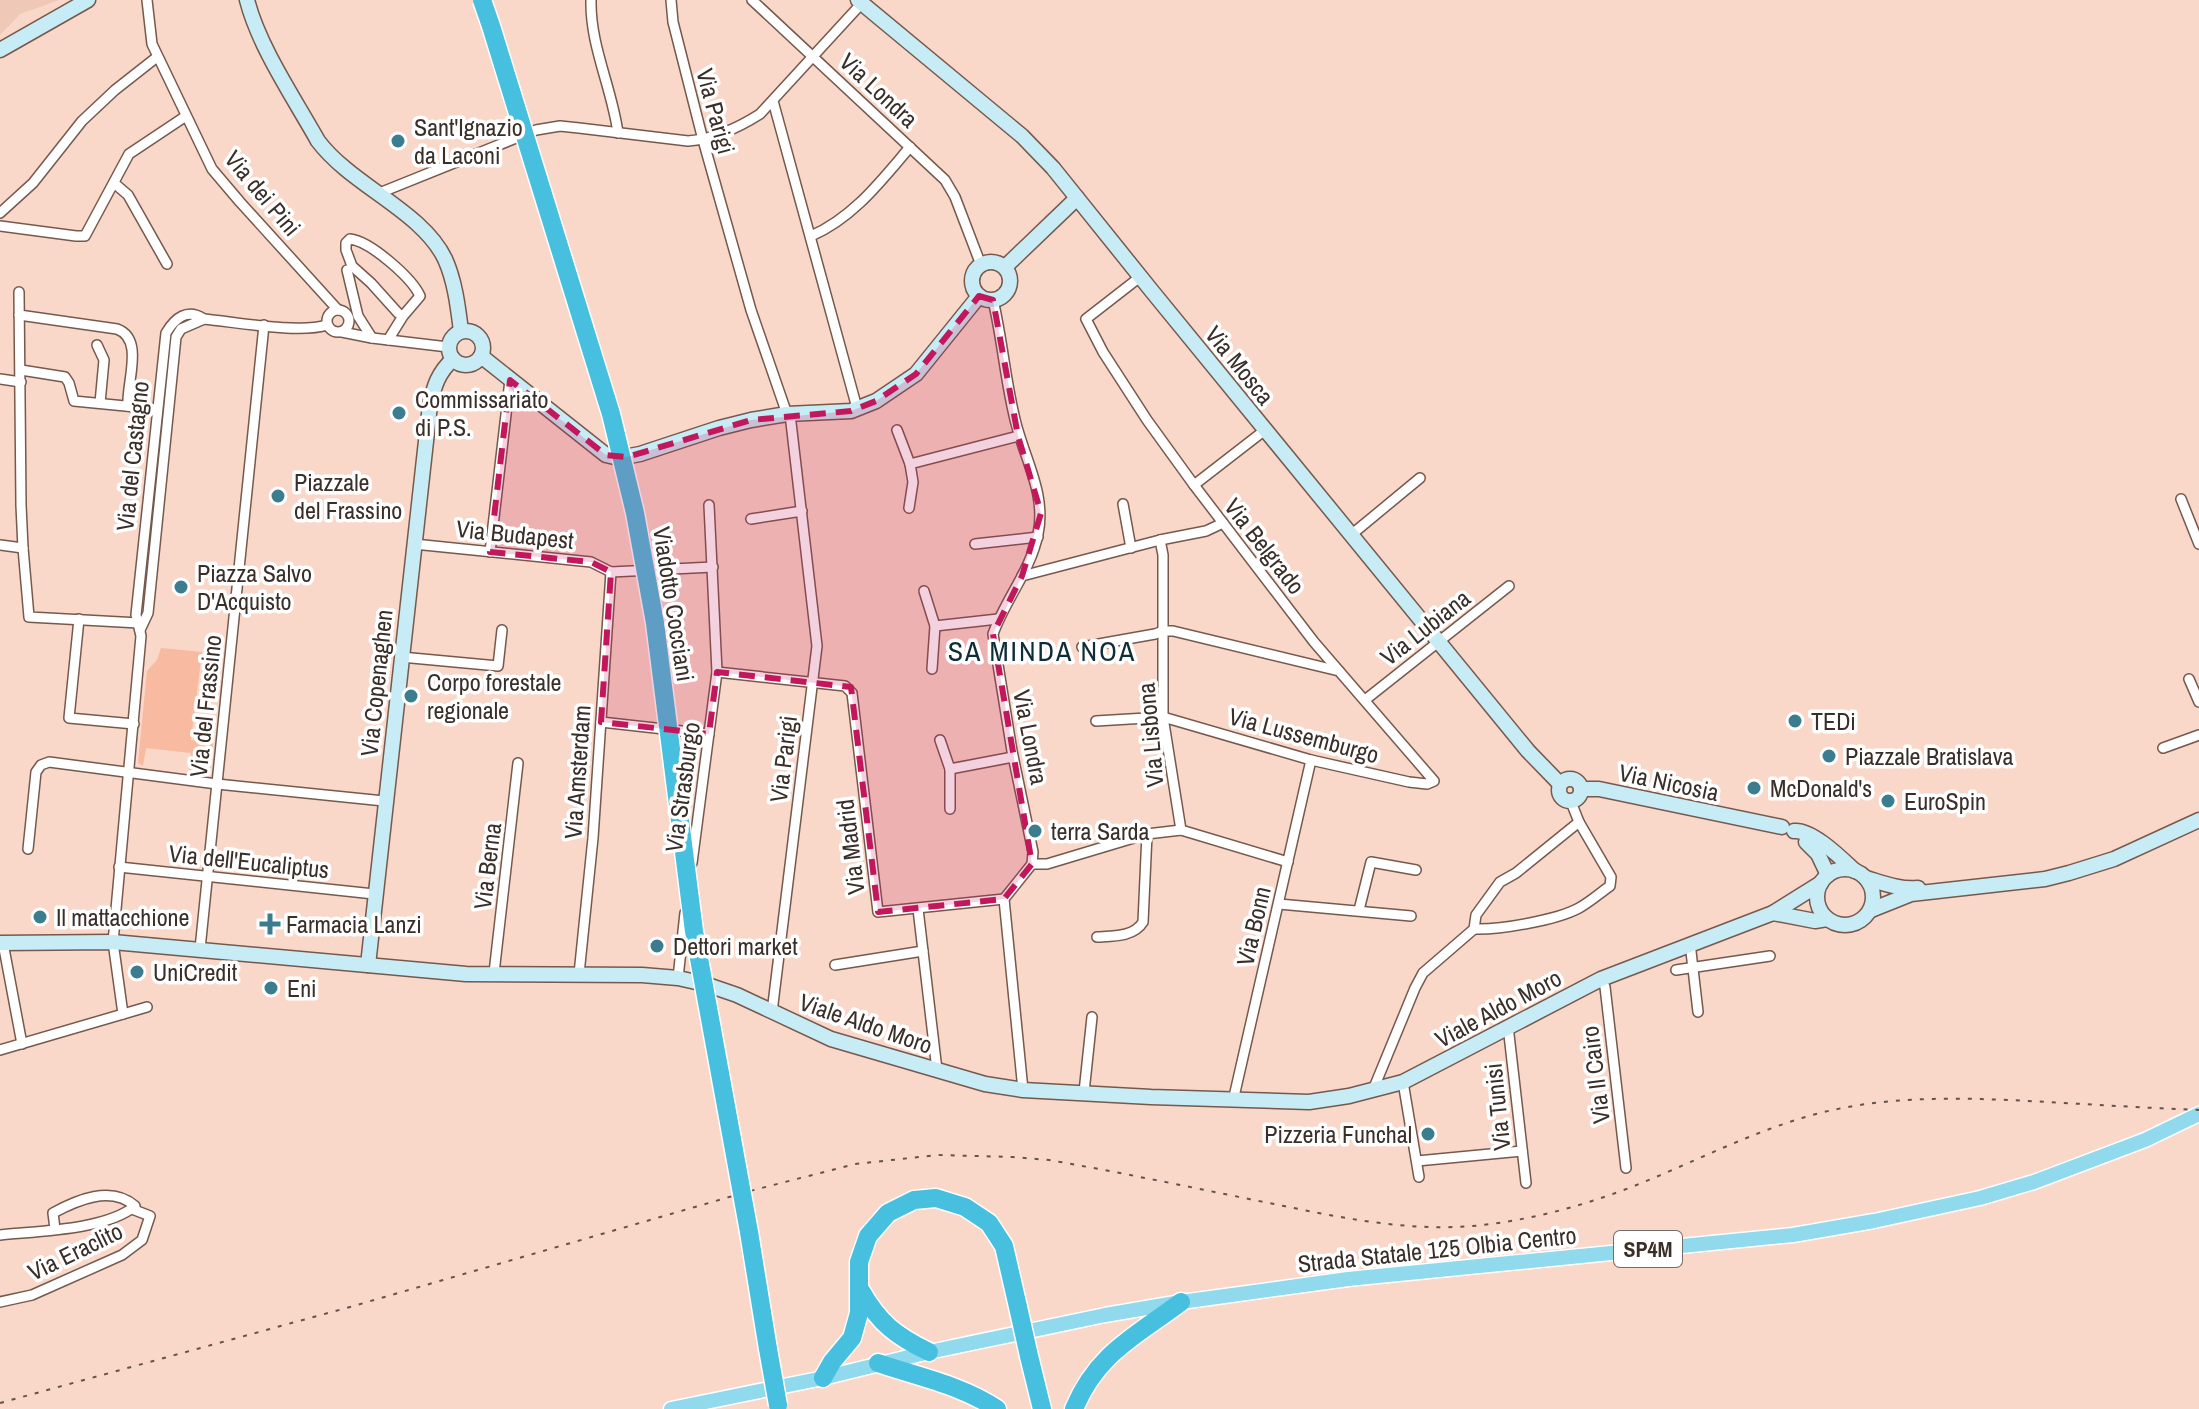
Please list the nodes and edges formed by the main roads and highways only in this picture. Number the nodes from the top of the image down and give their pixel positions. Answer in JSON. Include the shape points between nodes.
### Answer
{"nodes":[{"id":1,"x":482,"y":0,"type":"edge"},
{"id":2,"x":2199,"y":1114,"type":"edge"},
{"id":3,"x":858,"y":1288,"type":"junction"},
{"id":4,"x":1181,"y":1302,"type":"junction"},
{"id":5,"x":929,"y":1352,"type":"junction"},
{"id":6,"x":878,"y":1363,"type":"junction"},
{"id":7,"x":823,"y":1378,"type":"junction"},
{"id":8,"x":751,"y":1392,"type":"junction"},
{"id":9,"x":778,"y":1407,"type":"edge"},
{"id":10,"x":671,"y":1409,"type":"edge"},
{"id":11,"x":723,"y":1409,"type":"edge"},
{"id":12,"x":997,"y":1409,"type":"edge"},
{"id":13,"x":1042,"y":1409,"type":"edge"},
{"id":14,"x":1074,"y":1409,"type":"edge"}],
"edges":[{"from":1,"to":9,"type":"highway","name":"Viadotto Cocciani","bridge":true,"via":[[611,414],[635,513],[655,623],[694,931]]},
{"from":2,"to":4,"type":"main road","name":"Strada Statale 125 Olbia Centro","number":"SP4M","via":[[2034,1182],[1887,1218],[1793,1235],[1379,1276]]},
{"from":3,"to":5,"type":"highway","via":[[894,1332]]},
{"from":3,"to":7,"type":"highway","via":[[852,1338]]},
{"from":3,"to":13,"type":"highway","bridge":true,"via":[[868,1236],[888,1213],[914,1200],[936,1198],[965,1207],[989,1223],[1004,1246]]},
{"from":4,"to":5,"type":"main road","name":"Strada Statale 125 Olbia Centro","number":"SP4M"},
{"from":4,"to":14,"type":"highway","via":[[1112,1352]]},
{"from":5,"to":6,"type":"main road","name":"Strada Statale 125 Olbia Centro","number":"SP4M"},
{"from":6,"to":7,"type":"main road","name":"Strada Statale 125 Olbia Centro","number":"SP4M"},
{"from":6,"to":12,"type":"highway","via":[[955,1386]]},
{"from":7,"to":8,"type":"main road","name":"Strada Statale 125 Olbia Centro","number":"SP4M"},
{"from":8,"to":10,"type":"main road","name":"Strada Statale 125 Olbia Centro","number":"SP4M"},
{"from":8,"to":11,"type":"main road"}]}
